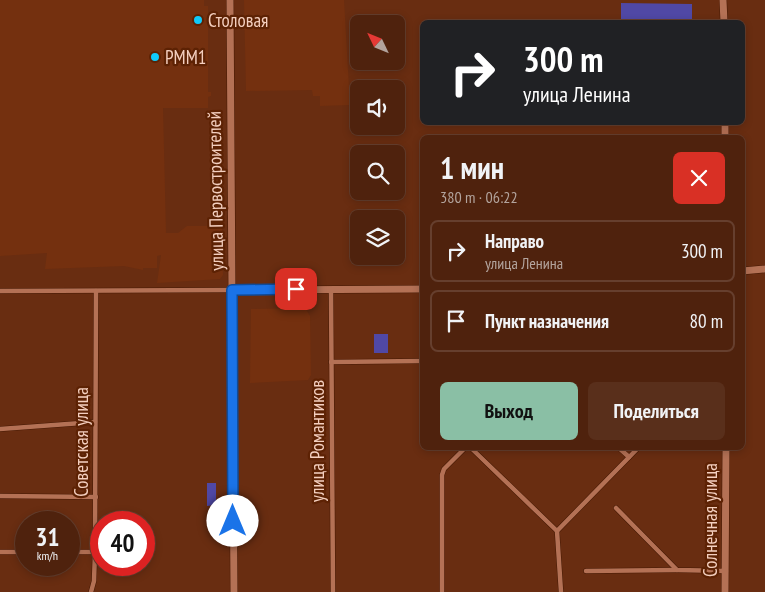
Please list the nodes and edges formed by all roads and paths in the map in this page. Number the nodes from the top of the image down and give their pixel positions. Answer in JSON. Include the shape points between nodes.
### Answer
{"nodes":[{"id":1,"x":230,"y":0,"type":"edge"},
{"id":2,"x":724,"y":0,"type":"edge"},
{"id":3,"x":724,"y":20,"type":"edge"},
{"id":4,"x":765,"y":269,"type":"edge"},
{"id":5,"x":745,"y":271,"type":"edge"},
{"id":6,"x":331,"y":289,"type":"junction"},
{"id":7,"x":420,"y":289,"type":"edge"},
{"id":8,"x":232,"y":290,"type":"junction"},
{"id":9,"x":0,"y":291,"type":"edge"},
{"id":10,"x":96,"y":291,"type":"junction"},
{"id":11,"x":420,"y":361,"type":"edge"},
{"id":12,"x":331,"y":362,"type":"junction"},
{"id":13,"x":96,"y":422,"type":"junction"},
{"id":14,"x":0,"y":429,"type":"edge"},
{"id":15,"x":462,"y":450,"type":"edge"},
{"id":16,"x":473,"y":450,"type":"edge"},
{"id":17,"x":622,"y":450,"type":"edge"},
{"id":18,"x":636,"y":450,"type":"edge"},
{"id":19,"x":726,"y":450,"type":"edge"},
{"id":20,"x":629,"y":457,"type":"junction"},
{"id":21,"x":0,"y":496,"type":"edge"},
{"id":22,"x":96,"y":497,"type":"junction"},
{"id":23,"x":616,"y":508,"type":"dead end"},
{"id":24,"x":96,"y":511,"type":"edge"},
{"id":25,"x":557,"y":531,"type":"junction"},
{"id":26,"x":0,"y":552,"type":"edge"},
{"id":27,"x":15,"y":552,"type":"edge"},
{"id":28,"x":677,"y":570,"type":"junction"},
{"id":29,"x":586,"y":571,"type":"dead end"},
{"id":30,"x":726,"y":571,"type":"junction"},
{"id":31,"x":94,"y":576,"type":"edge"},
{"id":32,"x":91,"y":592,"type":"edge"},
{"id":33,"x":234,"y":592,"type":"edge"},
{"id":34,"x":333,"y":592,"type":"edge"},
{"id":35,"x":442,"y":592,"type":"edge"},
{"id":36,"x":561,"y":592,"type":"edge"},
{"id":37,"x":725,"y":592,"type":"edge"}],
"edges":[{"from":1,"to":8,"type":"street","name":"улица Первостроителей"},
{"from":2,"to":3,"type":"street"},
{"from":4,"to":5,"type":"street"},
{"from":6,"to":7,"type":"street"},
{"from":6,"to":8,"type":"street"},
{"from":6,"to":12,"type":"street","name":"улица Романтиков"},
{"from":8,"to":10,"type":"street"},
{"from":8,"to":33,"type":"street","name":"улица Первостроителей"},
{"from":9,"to":10,"type":"street"},
{"from":10,"to":13,"type":"street","name":"Советская улица"},
{"from":11,"to":12,"type":"street"},
{"from":12,"to":34,"type":"street","name":"улица Романтиков"},
{"from":13,"to":14,"type":"street"},
{"from":13,"to":22,"type":"street","name":"Советская улица"},
{"from":15,"to":35,"type":"street","via":[[442,475]]},
{"from":16,"to":25,"type":"street"},
{"from":17,"to":20,"type":"street"},
{"from":18,"to":20,"type":"street"},
{"from":19,"to":30,"type":"street","name":"Солнечная улица"},
{"from":20,"to":25,"type":"street"},
{"from":21,"to":22,"type":"street"},
{"from":22,"to":24,"type":"street","name":"Советская улица"},
{"from":23,"to":28,"type":"street"},
{"from":25,"to":36,"type":"street"},
{"from":26,"to":27,"type":"street"},
{"from":28,"to":29,"type":"street"},
{"from":28,"to":30,"type":"street"},
{"from":30,"to":37,"type":"street","name":"Солнечная улица"},
{"from":31,"to":32,"type":"street","name":"Советская улица"}]}
